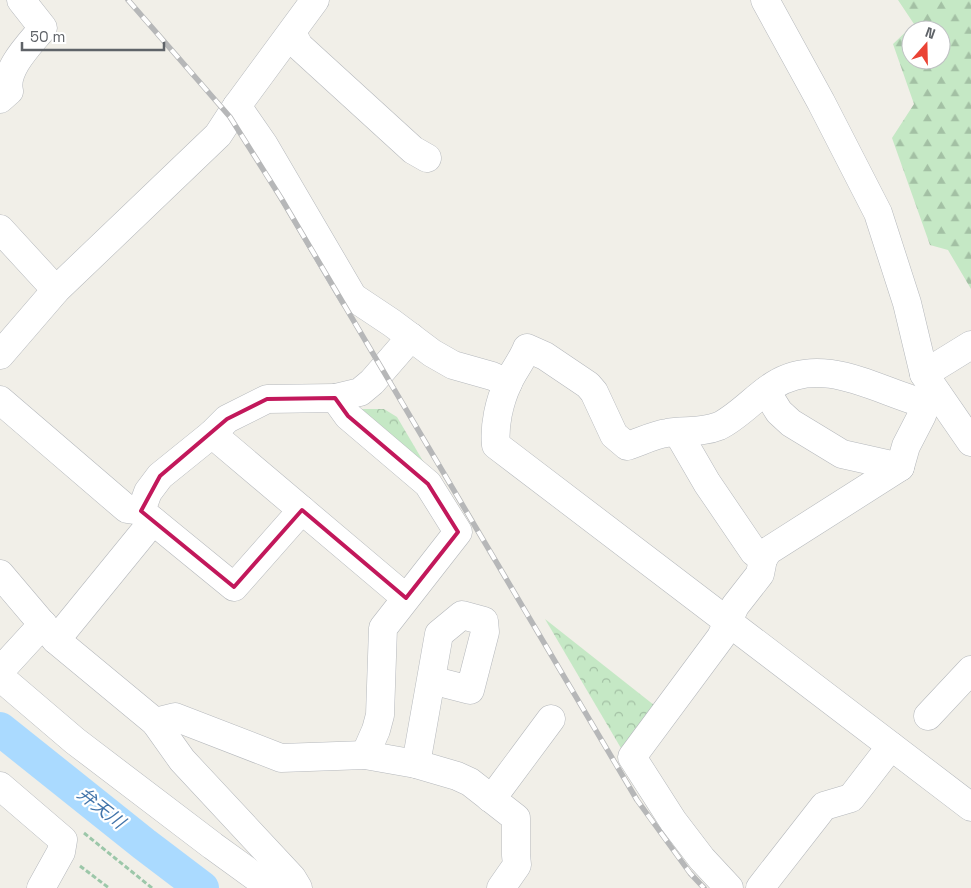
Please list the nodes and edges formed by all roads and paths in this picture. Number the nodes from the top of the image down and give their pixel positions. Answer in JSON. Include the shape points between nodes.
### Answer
{"nodes":[{"id":1,"x":21,"y":0,"type":"edge"},
{"id":2,"x":315,"y":0,"type":"edge"},
{"id":3,"x":765,"y":0,"type":"edge"},
{"id":4,"x":292,"y":33,"type":"junction"},
{"id":5,"x":0,"y":99,"type":"edge"},
{"id":6,"x":236,"y":106,"type":"junction"},
{"id":7,"x":427,"y":158,"type":"dead end"},
{"id":8,"x":0,"y":229,"type":"edge"},
{"id":9,"x":56,"y":290,"type":"junction"},
{"id":10,"x":411,"y":337,"type":"junction"},
{"id":11,"x":971,"y":345,"type":"edge"},
{"id":12,"x":0,"y":355,"type":"edge"},
{"id":13,"x":508,"y":384,"type":"junction"},
{"id":14,"x":929,"y":391,"type":"junction"},
{"id":15,"x":766,"y":392,"type":"junction"},
{"id":16,"x":335,"y":398,"type":"junction"},
{"id":17,"x":0,"y":400,"type":"edge"},
{"id":18,"x":678,"y":433,"type":"junction"},
{"id":19,"x":212,"y":434,"type":"junction"},
{"id":20,"x":971,"y":442,"type":"edge"},
{"id":21,"x":900,"y":467,"type":"junction"},
{"id":22,"x":302,"y":510,"type":"junction"},
{"id":23,"x":147,"y":516,"type":"junction"},
{"id":24,"x":763,"y":559,"type":"junction"},
{"id":25,"x":0,"y":574,"type":"edge"},
{"id":26,"x":406,"y":598,"type":"junction"},
{"id":27,"x":728,"y":621,"type":"junction"},
{"id":28,"x":50,"y":632,"type":"junction"},
{"id":29,"x":971,"y":670,"type":"edge"},
{"id":30,"x":0,"y":671,"type":"edge"},
{"id":31,"x":0,"y":677,"type":"edge"},
{"id":32,"x":431,"y":680,"type":"dead end"},
{"id":33,"x":928,"y":716,"type":"dead end"},
{"id":34,"x":551,"y":719,"type":"dead end"},
{"id":35,"x":154,"y":722,"type":"junction"},
{"id":36,"x":891,"y":746,"type":"junction"},
{"id":37,"x":365,"y":755,"type":"junction"},
{"id":38,"x":416,"y":764,"type":"junction"},
{"id":39,"x":0,"y":786,"type":"edge"},
{"id":40,"x":490,"y":798,"type":"junction"},
{"id":41,"x":971,"y":807,"type":"edge"},
{"id":42,"x":62,"y":852,"type":"junction"},
{"id":43,"x":41,"y":888,"type":"edge"},
{"id":44,"x":109,"y":888,"type":"edge"},
{"id":45,"x":271,"y":888,"type":"edge"},
{"id":46,"x":298,"y":888,"type":"edge"},
{"id":47,"x":502,"y":888,"type":"edge"},
{"id":48,"x":729,"y":888,"type":"edge"},
{"id":49,"x":760,"y":888,"type":"edge"}],
"edges":[{"from":1,"to":5,"type":"street","via":[[43,28],[15,61],[9,90]]},
{"from":2,"to":4,"type":"street"},
{"from":3,"to":14,"type":"street","via":[[878,212],[908,303]]},
{"from":4,"to":6,"type":"street"},
{"from":4,"to":7,"type":"street","via":[[299,46],[413,150]]},
{"from":6,"to":9,"type":"street","via":[[218,135]]},
{"from":6,"to":10,"type":"street","via":[[264,145],[353,296]]},
{"from":8,"to":9,"type":"street"},
{"from":9,"to":12,"type":"street"},
{"from":10,"to":13,"type":"street","via":[[453,365]]},
{"from":10,"to":16,"type":"street","via":[[360,392]]},
{"from":11,"to":14,"type":"street"},
{"from":13,"to":18,"type":"street","via":[[527,348],[588,385],[614,435],[627,446],[661,434]]},
{"from":13,"to":27,"type":"street","via":[[499,410],[496,446]]},
{"from":14,"to":15,"type":"street","via":[[909,400],[874,385],[826,374],[794,375]]},
{"from":14,"to":20,"type":"street"},
{"from":14,"to":21,"type":"street"},
{"from":15,"to":18,"type":"street","via":[[721,425],[709,430]]},
{"from":15,"to":21,"type":"street","via":[[791,423],[842,454]]},
{"from":16,"to":19,"type":"street","via":[[267,399],[227,419]]},
{"from":16,"to":26,"type":"street","via":[[348,416],[428,484],[458,532]]},
{"from":17,"to":23,"type":"street","via":[[127,509]]},
{"from":18,"to":24,"type":"street","via":[[745,539]]},
{"from":19,"to":22,"type":"street"},
{"from":19,"to":23,"type":"street","via":[[160,476],[148,492]]},
{"from":21,"to":24,"type":"street","via":[[768,551]]},
{"from":22,"to":23,"type":"street","via":[[234,587]]},
{"from":22,"to":26,"type":"street"},
{"from":23,"to":28,"type":"street"},
{"from":24,"to":27,"type":"street","via":[[760,574],[735,606]]},
{"from":25,"to":28,"type":"street"},
{"from":26,"to":37,"type":"street","via":[[383,628],[380,715]]},
{"from":27,"to":36,"type":"street"},
{"from":27,"to":48,"type":"street","via":[[721,637],[632,757],[673,822]]},
{"from":28,"to":30,"type":"street"},
{"from":28,"to":35,"type":"street"},
{"from":29,"to":33,"type":"street"},
{"from":31,"to":45,"type":"street","via":[[75,741]]},
{"from":32,"to":38,"type":"street"},
{"from":34,"to":40,"type":"street"},
{"from":35,"to":37,"type":"street","via":[[175,718],[281,758]]},
{"from":35,"to":46,"type":"street","via":[[182,760]]},
{"from":36,"to":41,"type":"street"},
{"from":36,"to":49,"type":"street","via":[[851,798],[824,806]]},
{"from":37,"to":38,"type":"street"},
{"from":38,"to":40,"type":"street","via":[[457,776]]},
{"from":39,"to":42,"type":"street","via":[[63,840]]},
{"from":40,"to":47,"type":"street","via":[[516,818],[517,865]]},
{"from":42,"to":43,"type":"street"},
{"from":42,"to":44,"type":"path"}]}
